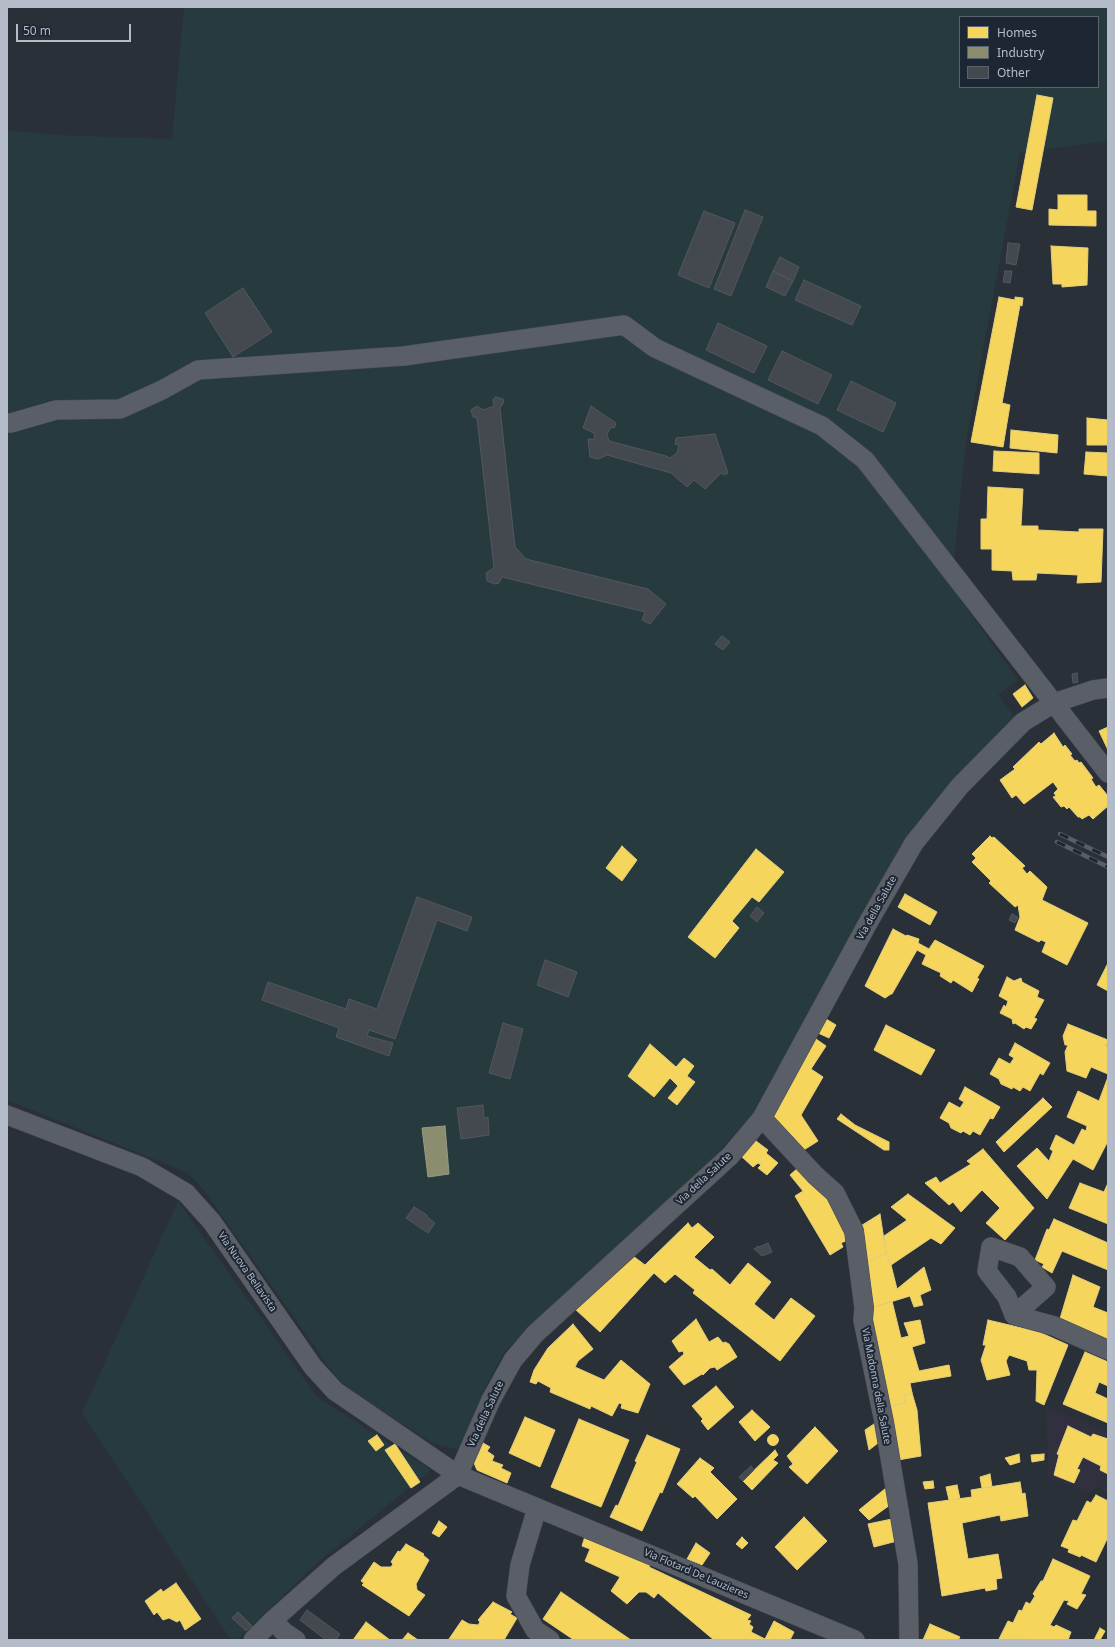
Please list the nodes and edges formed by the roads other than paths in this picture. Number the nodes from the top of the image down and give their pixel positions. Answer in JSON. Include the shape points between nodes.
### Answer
{"nodes":[{"id":1,"x":7,"y":423,"type":"edge"},
{"id":2,"x":1108,"y":688,"type":"edge"},
{"id":3,"x":1054,"y":703,"type":"junction"},
{"id":4,"x":1108,"y":773,"type":"edge"},
{"id":5,"x":7,"y":1115,"type":"edge"},
{"id":6,"x":762,"y":1118,"type":"junction"},
{"id":7,"x":1014,"y":1315,"type":"dead end"},
{"id":8,"x":1108,"y":1350,"type":"edge"},
{"id":9,"x":458,"y":1475,"type":"junction"},
{"id":10,"x":537,"y":1508,"type":"junction"},
{"id":11,"x":273,"y":1620,"type":"junction"},
{"id":12,"x":253,"y":1640,"type":"edge"},
{"id":13,"x":296,"y":1640,"type":"edge"},
{"id":14,"x":550,"y":1640,"type":"edge"},
{"id":15,"x":855,"y":1640,"type":"edge"},
{"id":16,"x":908,"y":1640,"type":"edge"}],
"edges":[{"from":1,"to":3,"type":"street","via":[[56,410],[120,409],[198,370],[404,356],[624,324],[655,348],[822,426],[865,460]]},
{"from":2,"to":3,"type":"street","name":"Via della Salute","via":[[1093,690]]},
{"from":3,"to":4,"type":"street"},
{"from":3,"to":6,"type":"street","name":"Via della Salute","via":[[1023,722],[960,786],[914,843]]},
{"from":5,"to":9,"type":"street","name":"Via Nuova Bellavista","via":[[142,1167],[186,1193],[212,1222],[313,1367],[335,1391]]},
{"from":6,"to":9,"type":"street","name":"Via della Salute","via":[[730,1156],[535,1334],[513,1360],[491,1400]]},
{"from":6,"to":16,"type":"street","name":"Via Madonna della Salute","via":[[835,1193],[854,1231],[864,1308],[863,1320],[884,1422],[908,1564]]},
{"from":7,"to":8,"type":"street","via":[[1054,1326]]},
{"from":9,"to":10,"type":"street","name":"Via Flotard De Lauzieres"},
{"from":9,"to":11,"type":"street","name":"Via della Salute","via":[[334,1566]]},
{"from":10,"to":14,"type":"street","via":[[520,1565],[516,1596],[535,1630]]},
{"from":10,"to":15,"type":"street","name":"Via Flotard De Lauzieres"},
{"from":11,"to":12,"type":"street","name":"Via della Salute"},
{"from":11,"to":13,"type":"street"}]}
